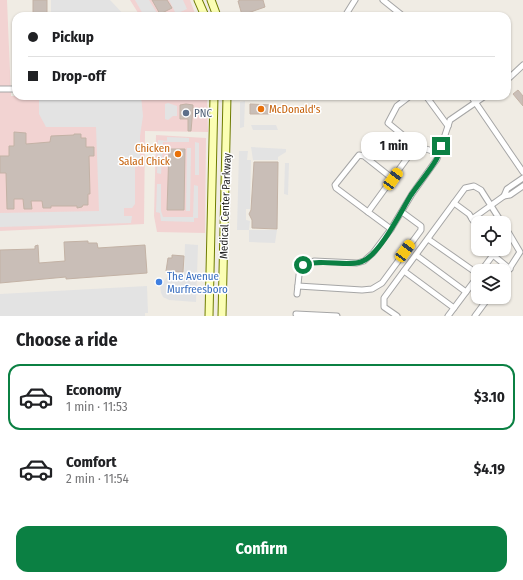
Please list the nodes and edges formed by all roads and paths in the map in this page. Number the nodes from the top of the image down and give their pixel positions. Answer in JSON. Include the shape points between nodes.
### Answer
{"nodes":[{"id":1,"x":198,"y":0,"type":"edge"},
{"id":2,"x":211,"y":0,"type":"edge"},
{"id":3,"x":355,"y":0,"type":"edge"},
{"id":4,"x":382,"y":0,"type":"edge"},
{"id":5,"x":202,"y":12,"type":"edge"},
{"id":6,"x":216,"y":12,"type":"edge"},
{"id":7,"x":348,"y":12,"type":"edge"},
{"id":8,"x":398,"y":12,"type":"edge"},
{"id":9,"x":523,"y":65,"type":"edge"},
{"id":10,"x":511,"y":76,"type":"edge"},
{"id":11,"x":0,"y":89,"type":"edge"},
{"id":12,"x":12,"y":89,"type":"edge"},
{"id":13,"x":214,"y":100,"type":"edge"},
{"id":14,"x":227,"y":100,"type":"edge"},
{"id":15,"x":405,"y":100,"type":"edge"},
{"id":16,"x":429,"y":100,"type":"edge"},
{"id":17,"x":478,"y":100,"type":"edge"},
{"id":18,"x":475,"y":102,"type":"junction"},
{"id":19,"x":448,"y":126,"type":"junction"},
{"id":20,"x":416,"y":146,"type":"junction"},
{"id":21,"x":439,"y":153,"type":"junction"},
{"id":22,"x":523,"y":172,"type":"edge"},
{"id":23,"x":523,"y":178,"type":"edge"},
{"id":24,"x":393,"y":179,"type":"junction"},
{"id":25,"x":523,"y":186,"type":"edge"},
{"id":26,"x":504,"y":196,"type":"junction"},
{"id":27,"x":454,"y":203,"type":"junction"},
{"id":28,"x":491,"y":205,"type":"junction"},
{"id":29,"x":368,"y":212,"type":"junction"},
{"id":30,"x":402,"y":212,"type":"junction"},
{"id":31,"x":476,"y":216,"type":"edge"},
{"id":32,"x":498,"y":216,"type":"edge"},
{"id":33,"x":471,"y":218,"type":"edge"},
{"id":34,"x":392,"y":229,"type":"junction"},
{"id":35,"x":511,"y":236,"type":"edge"},
{"id":36,"x":428,"y":239,"type":"junction"},
{"id":37,"x":416,"y":255,"type":"junction"},
{"id":38,"x":497,"y":256,"type":"edge"},
{"id":39,"x":506,"y":264,"type":"edge"},
{"id":40,"x":511,"y":267,"type":"edge"},
{"id":41,"x":471,"y":270,"type":"edge"},
{"id":42,"x":404,"y":271,"type":"junction"},
{"id":43,"x":471,"y":285,"type":"edge"},
{"id":44,"x":298,"y":286,"type":"junction"},
{"id":45,"x":466,"y":292,"type":"junction"},
{"id":46,"x":297,"y":294,"type":"dead end"},
{"id":47,"x":484,"y":304,"type":"edge"},
{"id":48,"x":454,"y":308,"type":"junction"},
{"id":49,"x":296,"y":314,"type":"dead end"},
{"id":50,"x":209,"y":316,"type":"edge"},
{"id":51,"x":222,"y":316,"type":"edge"},
{"id":52,"x":337,"y":316,"type":"edge"},
{"id":53,"x":397,"y":316,"type":"edge"},
{"id":54,"x":448,"y":316,"type":"edge"},
{"id":55,"x":475,"y":316,"type":"edge"}],
"edges":[{"from":1,"to":5,"type":"main road"},
{"from":2,"to":6,"type":"main road"},
{"from":3,"to":7,"type":"street"},
{"from":4,"to":8,"type":"street"},
{"from":9,"to":10,"type":"street"},
{"from":11,"to":12,"type":"street"},
{"from":13,"to":50,"type":"main road","name":"Medical Center Parkway"},
{"from":14,"to":51,"type":"main road","name":"Medical Center Parkway"},
{"from":15,"to":20,"type":"street","via":[[397,106],[388,123]]},
{"from":16,"to":19,"type":"street"},
{"from":17,"to":18,"type":"street"},
{"from":18,"to":19,"type":"street","via":[[450,120]]},
{"from":18,"to":22,"type":"street"},
{"from":19,"to":21,"type":"street"},
{"from":20,"to":21,"type":"street"},
{"from":20,"to":24,"type":"street"},
{"from":21,"to":30,"type":"street"},
{"from":23,"to":26,"type":"street","via":[[507,189]]},
{"from":24,"to":29,"type":"street"},
{"from":24,"to":29,"type":"street","via":[[364,156],[359,155],[335,185]]},
{"from":25,"to":26,"type":"street"},
{"from":26,"to":28,"type":"street"},
{"from":27,"to":28,"type":"street","via":[[465,188],[471,185],[482,190]]},
{"from":27,"to":33,"type":"street"},
{"from":27,"to":36,"type":"street"},
{"from":28,"to":31,"type":"street"},
{"from":28,"to":32,"type":"street"},
{"from":29,"to":34,"type":"street"},
{"from":30,"to":34,"type":"street"},
{"from":30,"to":44,"type":"street","via":[[421,226],[421,230],[382,283],[372,289],[362,290]]},
{"from":34,"to":44,"type":"street","via":[[364,261],[314,261],[303,265]]},
{"from":35,"to":40,"type":"street","via":[[520,249],[519,256]]},
{"from":36,"to":37,"type":"street"},
{"from":36,"to":41,"type":"street"},
{"from":37,"to":42,"type":"street"},
{"from":37,"to":45,"type":"street"},
{"from":38,"to":39,"type":"street"},
{"from":42,"to":48,"type":"street"},
{"from":42,"to":53,"type":"street","via":[[383,301],[384,307]]},
{"from":43,"to":45,"type":"street"},
{"from":44,"to":46,"type":"street"},
{"from":45,"to":48,"type":"street"},
{"from":47,"to":55,"type":"street"},
{"from":48,"to":54,"type":"street"},
{"from":49,"to":52,"type":"street"}]}
